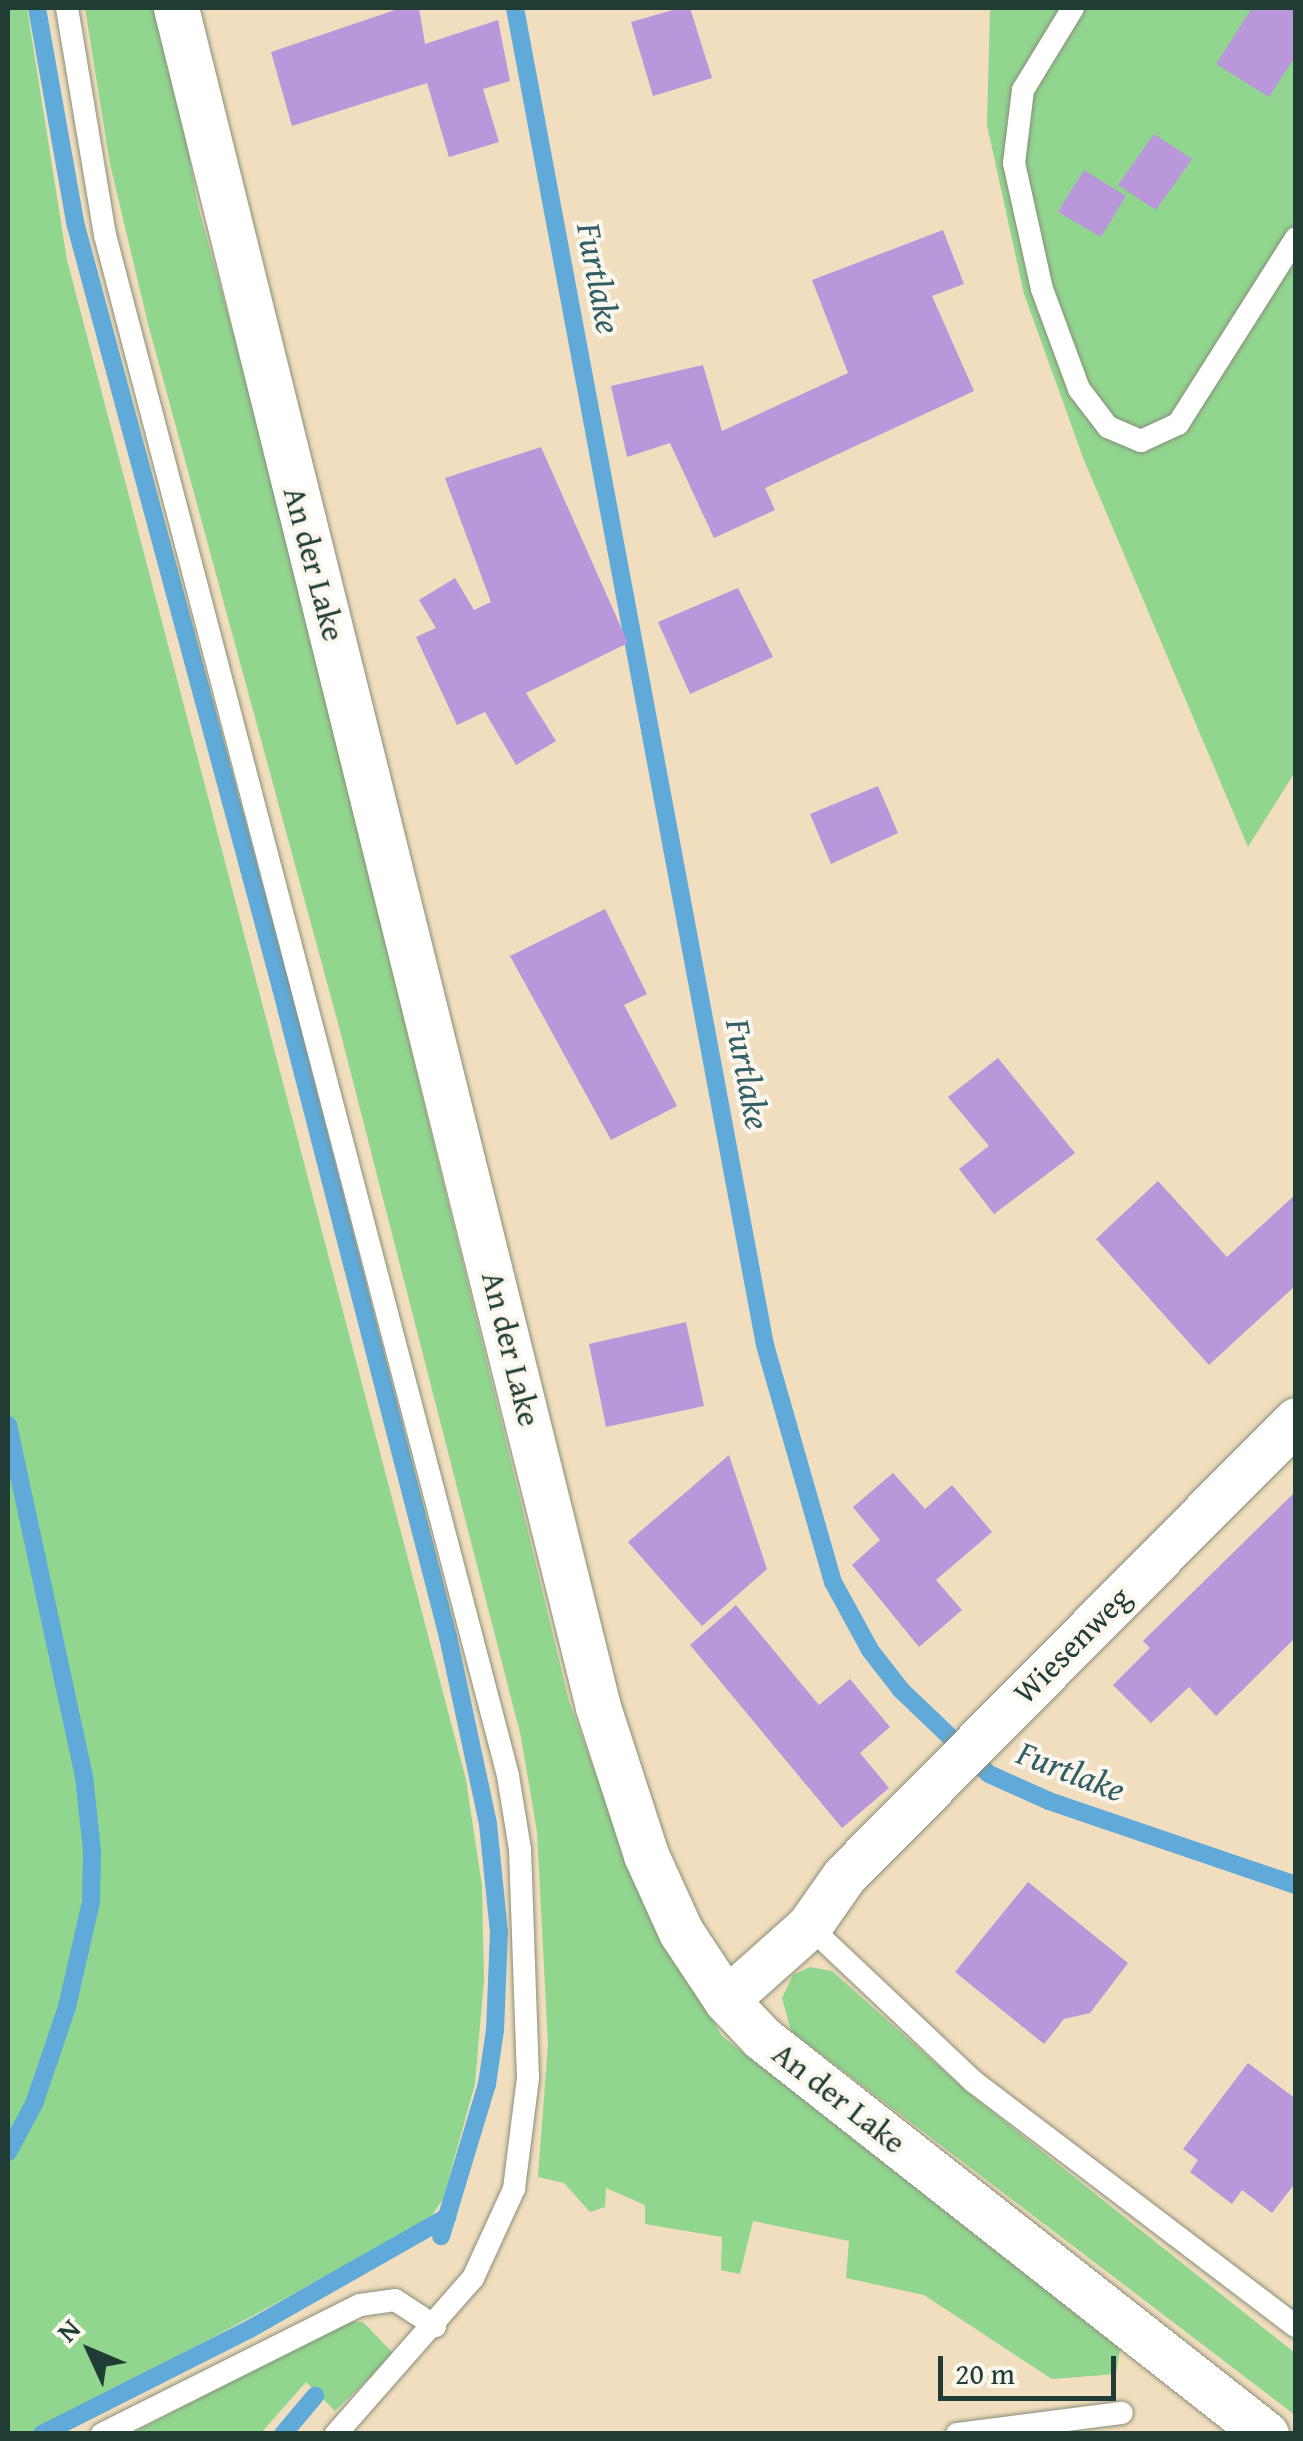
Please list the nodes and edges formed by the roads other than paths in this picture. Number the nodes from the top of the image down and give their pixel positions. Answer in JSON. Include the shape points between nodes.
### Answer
{"nodes":[{"id":1,"x":67,"y":8,"type":"edge"},
{"id":2,"x":176,"y":8,"type":"edge"},
{"id":3,"x":1073,"y":8,"type":"edge"},
{"id":4,"x":1296,"y":238,"type":"edge"},
{"id":5,"x":1296,"y":1420,"type":"edge"},
{"id":6,"x":809,"y":1926,"type":"junction"},
{"id":7,"x":726,"y":2000,"type":"junction"},
{"id":8,"x":435,"y":2326,"type":"junction"},
{"id":9,"x":1296,"y":2326,"type":"edge"},
{"id":10,"x":1122,"y":2413,"type":"dead end"},
{"id":11,"x":102,"y":2434,"type":"edge"},
{"id":12,"x":336,"y":2434,"type":"edge"},
{"id":13,"x":957,"y":2434,"type":"edge"},
{"id":14,"x":1266,"y":2434,"type":"edge"}],
"edges":[{"from":1,"to":8,"type":"lane","via":[[104,235],[517,1831],[527,1928],[522,2151],[502,2224],[473,2278]]},
{"from":2,"to":7,"type":"street","name":"An der Lake","via":[[598,1707],[646,1855],[681,1932]]},
{"from":3,"to":4,"type":"lane","via":[[1023,90],[1014,163],[1042,289],[1079,388],[1108,427],[1141,441],[1178,424]]},
{"from":5,"to":6,"type":"street","name":"Wiesenweg","via":[[844,1876]]},
{"from":6,"to":7,"type":"street","name":"Wiesenweg"},
{"from":6,"to":9,"type":"lane","via":[[974,2082]]},
{"from":7,"to":14,"type":"street","name":"An der Lake","via":[[762,2038]]},
{"from":8,"to":11,"type":"lane","via":[[395,2300],[360,2304]]},
{"from":8,"to":12,"type":"lane"},
{"from":10,"to":13,"type":"lane"}]}
